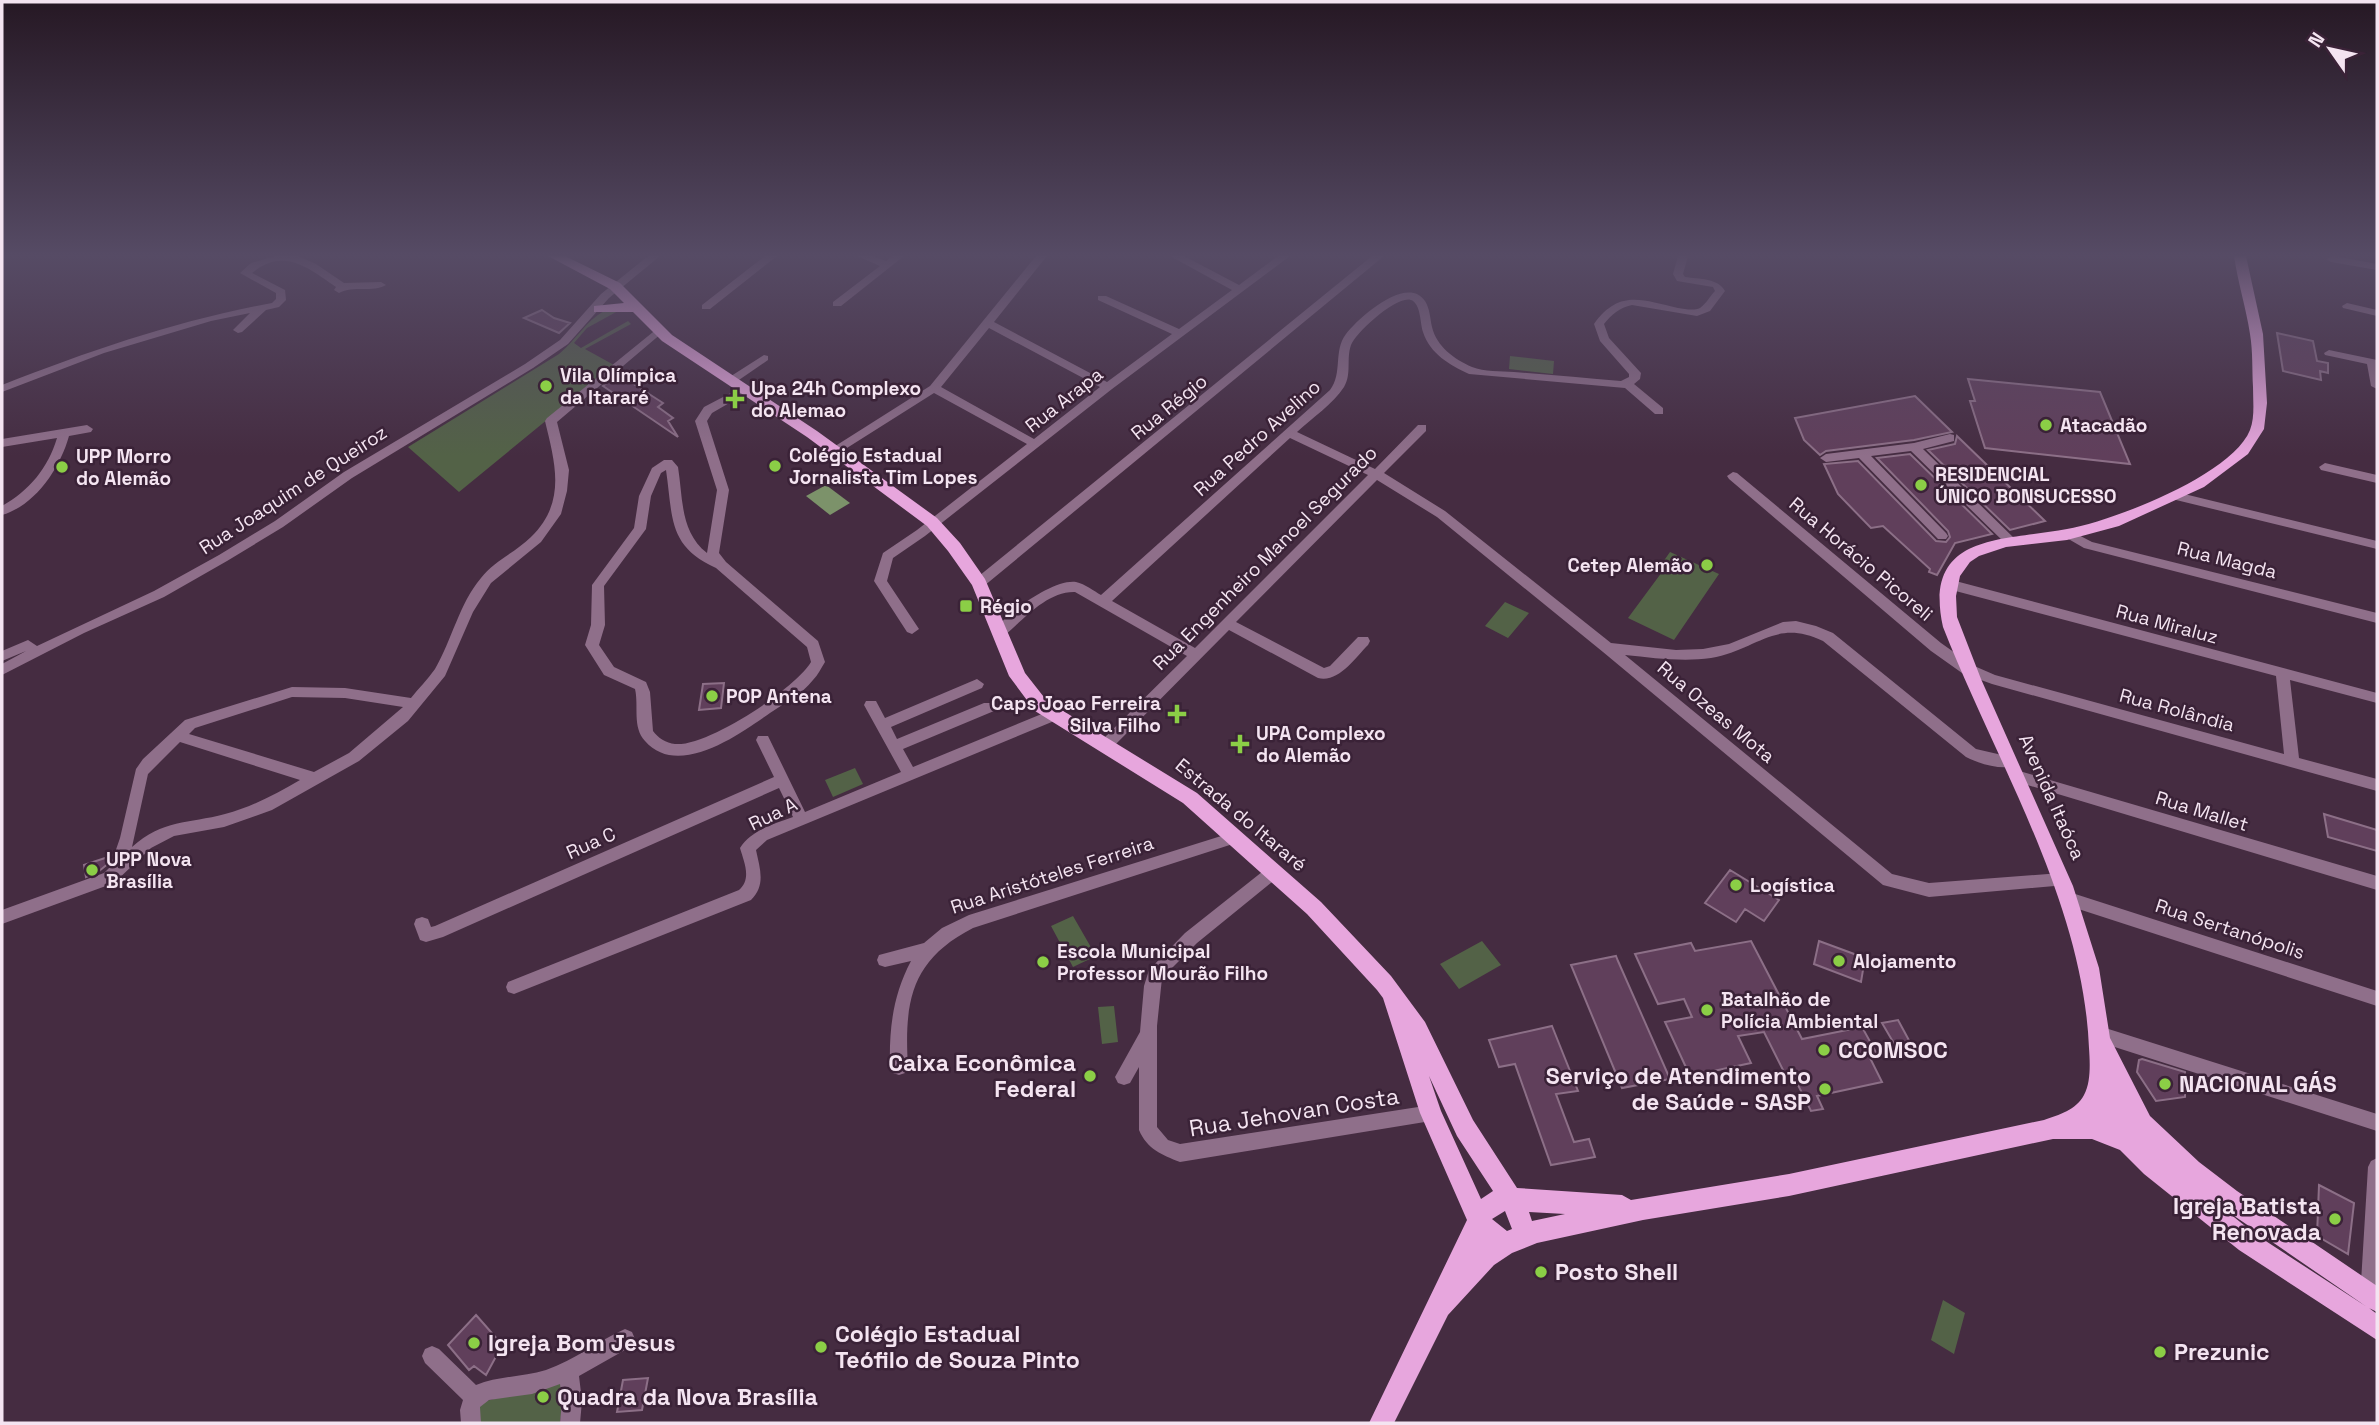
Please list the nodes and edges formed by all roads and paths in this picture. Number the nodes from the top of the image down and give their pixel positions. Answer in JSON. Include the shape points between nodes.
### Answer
{"nodes":[{"id":1,"x":194,"y":322,"type":"edge"},
{"id":2,"x":246,"y":322,"type":"edge"},
{"id":3,"x":583,"y":322,"type":"edge"},
{"id":4,"x":650,"y":322,"type":"edge"},
{"id":5,"x":1155,"y":322,"type":"edge"},
{"id":6,"x":1195,"y":322,"type":"edge"},
{"id":7,"x":1299,"y":322,"type":"edge"},
{"id":8,"x":1365,"y":322,"type":"edge"},
{"id":9,"x":1424,"y":322,"type":"edge"},
{"id":10,"x":1599,"y":322,"type":"edge"},
{"id":11,"x":2253,"y":322,"type":"edge"},
{"id":12,"x":988,"y":323,"type":"joint"},
{"id":13,"x":238,"y":330,"type":"dead end"},
{"id":14,"x":658,"y":331,"type":"junction"},
{"id":15,"x":1180,"y":334,"type":"junction"},
{"id":16,"x":2329,"y":353,"type":"dead end"},
{"id":17,"x":764,"y":358,"type":"dead end"},
{"id":18,"x":2375,"y":363,"type":"edge"},
{"id":19,"x":732,"y":380,"type":"junction"},
{"id":20,"x":1627,"y":384,"type":"junction"},
{"id":21,"x":2377,"y":386,"type":"edge"},
{"id":22,"x":1108,"y":387,"type":"junction"},
{"id":23,"x":2,"y":388,"type":"edge"},
{"id":24,"x":934,"y":388,"type":"junction"},
{"id":25,"x":746,"y":389,"type":"junction"},
{"id":26,"x":1659,"y":411,"type":"dead end"},
{"id":27,"x":1422,"y":428,"type":"dead end"},
{"id":28,"x":87,"y":429,"type":"dead end"},
{"id":29,"x":1290,"y":433,"type":"junction"},
{"id":30,"x":64,"y":434,"type":"junction"},
{"id":31,"x":1950,"y":438,"type":"dead end"},
{"id":32,"x":2,"y":443,"type":"edge"},
{"id":33,"x":1035,"y":444,"type":"junction"},
{"id":34,"x":1914,"y":447,"type":"junction"},
{"id":35,"x":835,"y":450,"type":"junction"},
{"id":36,"x":1861,"y":453,"type":"junction"},
{"id":37,"x":1826,"y":458,"type":"dead end"},
{"id":38,"x":2326,"y":467,"type":"dead end"},
{"id":39,"x":1376,"y":474,"type":"junction"},
{"id":40,"x":1733,"y":476,"type":"dead end"},
{"id":41,"x":2377,"y":479,"type":"edge"},
{"id":42,"x":2176,"y":496,"type":"junction"},
{"id":43,"x":2,"y":511,"type":"edge"},
{"id":44,"x":932,"y":522,"type":"junction"},
{"id":45,"x":2069,"y":534,"type":"junction"},
{"id":46,"x":1942,"y":536,"type":"dead end"},
{"id":47,"x":2011,"y":542,"type":"junction"},
{"id":48,"x":2377,"y":545,"type":"edge"},
{"id":49,"x":721,"y":565,"type":"junction"},
{"id":50,"x":979,"y":583,"type":"junction"},
{"id":51,"x":1948,"y":584,"type":"junction"},
{"id":52,"x":1103,"y":601,"type":"junction"},
{"id":53,"x":2377,"y":618,"type":"edge"},
{"id":54,"x":1226,"y":623,"type":"junction"},
{"id":55,"x":912,"y":629,"type":"dead end"},
{"id":56,"x":999,"y":633,"type":"junction"},
{"id":57,"x":1363,"y":641,"type":"dead end"},
{"id":58,"x":1608,"y":648,"type":"junction"},
{"id":59,"x":36,"y":653,"type":"junction"},
{"id":60,"x":1195,"y":654,"type":"junction"},
{"id":61,"x":2,"y":656,"type":"edge"},
{"id":62,"x":1967,"y":669,"type":"junction"},
{"id":63,"x":2,"y":670,"type":"edge"},
{"id":64,"x":2283,"y":675,"type":"junction"},
{"id":65,"x":977,"y":684,"type":"dead end"},
{"id":66,"x":2377,"y":698,"type":"edge"},
{"id":67,"x":415,"y":704,"type":"junction"},
{"id":68,"x":870,"y":705,"type":"dead end"},
{"id":69,"x":989,"y":707,"type":"dead end"},
{"id":70,"x":1054,"y":715,"type":"junction"},
{"id":71,"x":882,"y":726,"type":"junction"},
{"id":72,"x":177,"y":736,"type":"junction"},
{"id":73,"x":763,"y":740,"type":"dead end"},
{"id":74,"x":1106,"y":745,"type":"junction"},
{"id":75,"x":894,"y":747,"type":"junction"},
{"id":76,"x":2292,"y":761,"type":"junction"},
{"id":77,"x":2013,"y":769,"type":"junction"},
{"id":78,"x":909,"y":775,"type":"junction"},
{"id":79,"x":316,"y":779,"type":"junction"},
{"id":80,"x":782,"y":780,"type":"junction"},
{"id":81,"x":2377,"y":785,"type":"edge"},
{"id":82,"x":802,"y":821,"type":"junction"},
{"id":83,"x":1234,"y":838,"type":"junction"},
{"id":84,"x":1272,"y":873,"type":"junction"},
{"id":85,"x":114,"y":876,"type":"junction"},
{"id":86,"x":2061,"y":880,"type":"junction"},
{"id":87,"x":2377,"y":883,"type":"edge"},
{"id":88,"x":2069,"y":899,"type":"junction"},
{"id":89,"x":2,"y":918,"type":"edge"},
{"id":90,"x":422,"y":924,"type":"dead end"},
{"id":91,"x":928,"y":949,"type":"junction"},
{"id":92,"x":886,"y":960,"type":"dead end"},
{"id":93,"x":514,"y":986,"type":"dead end"},
{"id":94,"x":1392,"y":996,"type":"junction"},
{"id":95,"x":2377,"y":999,"type":"edge"},
{"id":96,"x":1149,"y":1031,"type":"junction"},
{"id":97,"x":2100,"y":1037,"type":"junction"},
{"id":98,"x":899,"y":1067,"type":"dead end"},
{"id":99,"x":1124,"y":1077,"type":"dead end"},
{"id":100,"x":2094,"y":1098,"type":"junction"},
{"id":101,"x":1431,"y":1113,"type":"junction"},
{"id":102,"x":2377,"y":1124,"type":"edge"},
{"id":103,"x":2144,"y":1125,"type":"junction"},
{"id":104,"x":2045,"y":1131,"type":"junction"},
{"id":105,"x":2130,"y":1144,"type":"junction"},
{"id":106,"x":2377,"y":1167,"type":"edge"},
{"id":107,"x":1511,"y":1199,"type":"junction"},
{"id":108,"x":1643,"y":1209,"type":"junction"},
{"id":109,"x":1478,"y":1218,"type":"junction"},
{"id":110,"x":1515,"y":1239,"type":"junction"},
{"id":111,"x":1440,"y":1307,"type":"junction"},
{"id":112,"x":2373,"y":1311,"type":"edge"},
{"id":113,"x":625,"y":1339,"type":"dead end"},
{"id":114,"x":432,"y":1356,"type":"dead end"},
{"id":115,"x":569,"y":1373,"type":"junction"},
{"id":116,"x":475,"y":1398,"type":"junction"},
{"id":117,"x":471,"y":1423,"type":"edge"},
{"id":118,"x":570,"y":1423,"type":"edge"},
{"id":119,"x":1381,"y":1423,"type":"edge"}],
"edges":[{"from":1,"to":23,"type":"street","via":[[102,350]]},
{"from":2,"to":13,"type":"street"},
{"from":3,"to":59,"type":"street","name":"Rua Joaquim de Queiroz","via":[[545,356],[355,471],[248,544],[159,594]]},
{"from":4,"to":14,"type":"main road","name":"Estrada do Itararé"},
{"from":5,"to":15,"type":"street"},
{"from":6,"to":15,"type":"street","name":"Rua Arapa"},
{"from":7,"to":50,"type":"street","name":"Rua Régio"},
{"from":8,"to":29,"type":"street","name":"Rua Pedro Avelino","via":[[1345,349],[1341,384]]},
{"from":9,"to":20,"type":"street","name":"Rua Pedro Avelino","via":[[1435,346],[1474,372]]},
{"from":10,"to":20,"type":"street","via":[[1604,339],[1634,370],[1634,379]]},
{"from":11,"to":42,"type":"main road","via":[[2260,415],[2255,435],[2218,471]]},
{"from":12,"to":22,"type":"street"},
{"from":12,"to":24,"type":"street"},
{"from":14,"to":19,"type":"main road","name":"Estrada do Itararé"},
{"from":14,"to":67,"type":"street","via":[[551,421],[563,470],[555,514],[545,531],[480,589],[440,672]]},
{"from":15,"to":22,"type":"street","name":"Rua Arapa"},
{"from":16,"to":18,"type":"street"},
{"from":17,"to":19,"type":"street"},
{"from":18,"to":21,"type":"street"},
{"from":19,"to":25,"type":"main road","name":"Estrada do Itararé"},
{"from":20,"to":26,"type":"street"},
{"from":22,"to":33,"type":"street","name":"Rua Arapa"},
{"from":24,"to":33,"type":"street"},
{"from":24,"to":35,"type":"street"},
{"from":25,"to":35,"type":"main road","name":"Estrada do Itararé"},
{"from":25,"to":49,"type":"street","via":[[708,410],[701,421],[723,491],[713,551]]},
{"from":27,"to":39,"type":"street","name":"Rua Engenheiro Manoel Segurado"},
{"from":28,"to":30,"type":"street"},
{"from":29,"to":39,"type":"street","name":"Rua Ozeas Mota"},
{"from":29,"to":52,"type":"street","name":"Rua Pedro Avelino"},
{"from":30,"to":32,"type":"street"},
{"from":30,"to":43,"type":"street","via":[[57,457],[39,484]]},
{"from":31,"to":34,"type":"street"},
{"from":33,"to":44,"type":"street","name":"Rua Arapa"},
{"from":34,"to":36,"type":"street"},
{"from":34,"to":47,"type":"street"},
{"from":35,"to":44,"type":"main road","name":"Estrada do Itararé"},
{"from":36,"to":37,"type":"street"},
{"from":36,"to":46,"type":"street"},
{"from":38,"to":41,"type":"street"},
{"from":39,"to":54,"type":"street","name":"Rua Engenheiro Manoel Segurado"},
{"from":39,"to":58,"type":"street","name":"Rua Ozeas Mota","via":[[1441,514]]},
{"from":40,"to":62,"type":"street","name":"Rua Horácio Picoreli"},
{"from":42,"to":45,"type":"main road","via":[[2125,518]]},
{"from":42,"to":48,"type":"street"},
{"from":44,"to":50,"type":"main road","name":"Estrada do Itararé"},
{"from":44,"to":55,"type":"street","name":"Rua Arapa","via":[[893,550],[881,573],[882,585]]},
{"from":45,"to":47,"type":"main road"},
{"from":45,"to":53,"type":"street","name":"Rua Magda","via":[[2088,545]]},
{"from":47,"to":51,"type":"main road","via":[[1973,552]]},
{"from":49,"to":49,"type":"street","via":[[813,645],[818,662],[793,690],[722,738],[690,748],[664,747],[645,730],[641,685],[609,671],[592,645],[598,625],[598,585],[640,529],[645,496],[662,465],[671,467],[677,512],[689,547]]},
{"from":50,"to":56,"type":"main road","name":"Estrada do Itararé"},
{"from":51,"to":62,"type":"main road","name":"Avenida Itaóca","via":[[1947,613]]},
{"from":51,"to":64,"type":"street","name":"Rua Miraluz"},
{"from":52,"to":56,"type":"street","via":[[1077,587],[1062,586]]},
{"from":52,"to":60,"type":"street"},
{"from":54,"to":57,"type":"street","via":[[1323,674],[1335,670]]},
{"from":54,"to":60,"type":"street","name":"Rua Engenheiro Manoel Segurado"},
{"from":56,"to":70,"type":"main road","name":"Estrada do Itararé","via":[[1022,682]]},
{"from":58,"to":77,"type":"street","name":"Rua Mallet","via":[[1709,653],[1777,626],[1807,628],[1828,637],[1971,753]]},
{"from":58,"to":86,"type":"street","name":"Rua Ozeas Mota","via":[[1888,880],[1929,890]]},
{"from":59,"to":61,"type":"street","via":[[27,645]]},
{"from":59,"to":63,"type":"street","name":"Rua Joaquim de Queiroz"},
{"from":60,"to":74,"type":"street","name":"Rua Engenheiro Manoel Segurado"},
{"from":62,"to":76,"type":"street","name":"Rua Rolândia"},
{"from":62,"to":77,"type":"main road","name":"Avenida Itaóca"},
{"from":64,"to":66,"type":"street","name":"Rua Miraluz"},
{"from":64,"to":76,"type":"street"},
{"from":65,"to":71,"type":"street"},
{"from":67,"to":72,"type":"street","via":[[345,693],[292,692],[197,721]]},
{"from":67,"to":79,"type":"street","via":[[354,757]]},
{"from":68,"to":71,"type":"street"},
{"from":69,"to":75,"type":"street"},
{"from":70,"to":74,"type":"main road","name":"Estrada do Itararé"},
{"from":70,"to":78,"type":"street","name":"Rua A"},
{"from":71,"to":75,"type":"street"},
{"from":72,"to":79,"type":"street"},
{"from":72,"to":85,"type":"street","via":[[141,773],[128,838]]},
{"from":73,"to":80,"type":"street"},
{"from":74,"to":83,"type":"main road","name":"Estrada do Itararé","via":[[1175,787]]},
{"from":75,"to":78,"type":"street"},
{"from":76,"to":81,"type":"street","name":"Rua Rolândia"},
{"from":77,"to":86,"type":"main road","name":"Avenida Itaóca"},
{"from":77,"to":87,"type":"street","name":"Rua Mallet"},
{"from":78,"to":82,"type":"street","name":"Rua A"},
{"from":79,"to":85,"type":"street","via":[[249,814],[171,830],[146,844]]},
{"from":80,"to":82,"type":"street"},
{"from":80,"to":90,"type":"street","name":"Rua C","via":[[437,932],[426,935]]},
{"from":82,"to":93,"type":"street","name":"Rua A","via":[[762,836],[748,848],[755,883],[745,895]]},
{"from":83,"to":84,"type":"main road","name":"Estrada do Itararé"},
{"from":83,"to":91,"type":"street","name":"Rua Aristóteles Ferreira","via":[[969,922]]},
{"from":84,"to":94,"type":"main road","name":"Estrada do Itararé","via":[[1350,944]]},
{"from":84,"to":96,"type":"street","name":"Rua Jehovan Costa","via":[[1161,966],[1152,985]]},
{"from":85,"to":89,"type":"street"},
{"from":86,"to":88,"type":"main road","name":"Avenida Itaóca"},
{"from":88,"to":95,"type":"street","name":"Rua Sertanópolis"},
{"from":88,"to":97,"type":"main road","name":"Avenida Itaóca","via":[[2095,996]]},
{"from":91,"to":92,"type":"street"},
{"from":91,"to":98,"type":"street","name":"Rua Aristóteles Ferreira","via":[[902,996]]},
{"from":94,"to":101,"type":"main road","name":"Estrada do Itararé"},
{"from":94,"to":107,"type":"main road","name":"Estrada do Itararé","via":[[1419,1029],[1465,1128]]},
{"from":96,"to":99,"type":"street"},
{"from":96,"to":101,"type":"street","name":"Rua Jehovan Costa","via":[[1148,1130],[1161,1146],[1174,1152]]},
{"from":97,"to":100,"type":"main road","name":"Avenida Itaóca"},
{"from":97,"to":102,"type":"street"},
{"from":97,"to":103,"type":"main road"},
{"from":100,"to":103,"type":"main road"},
{"from":100,"to":104,"type":"main road","via":[[2080,1116]]},
{"from":100,"to":105,"type":"main road"},
{"from":101,"to":109,"type":"main road","name":"Estrada do Itararé"},
{"from":103,"to":112,"type":"main road","via":[[2191,1170]]},
{"from":104,"to":105,"type":"main road","via":[[2092,1128]]},
{"from":104,"to":108,"type":"main road","via":[[1789,1185]]},
{"from":105,"to":112,"type":"main road","via":[[2247,1242]]},
{"from":106,"to":112,"type":"street"},
{"from":107,"to":108,"type":"main road"},
{"from":107,"to":109,"type":"main road","via":[[1490,1205]]},
{"from":107,"to":110,"type":"main road","name":"Estrada do Itararé"},
{"from":108,"to":110,"type":"main road","via":[[1567,1223]]},
{"from":109,"to":110,"type":"main road","name":"Estrada do Itararé","via":[[1484,1228]]},
{"from":109,"to":111,"type":"main road"},
{"from":110,"to":111,"type":"main road","via":[[1486,1257]]},
{"from":111,"to":119,"type":"main road"},
{"from":113,"to":115,"type":"street"},
{"from":114,"to":116,"type":"street"},
{"from":115,"to":116,"type":"street","via":[[487,1391]]},
{"from":115,"to":118,"type":"street"},
{"from":116,"to":117,"type":"street","via":[[469,1408]]}]}
